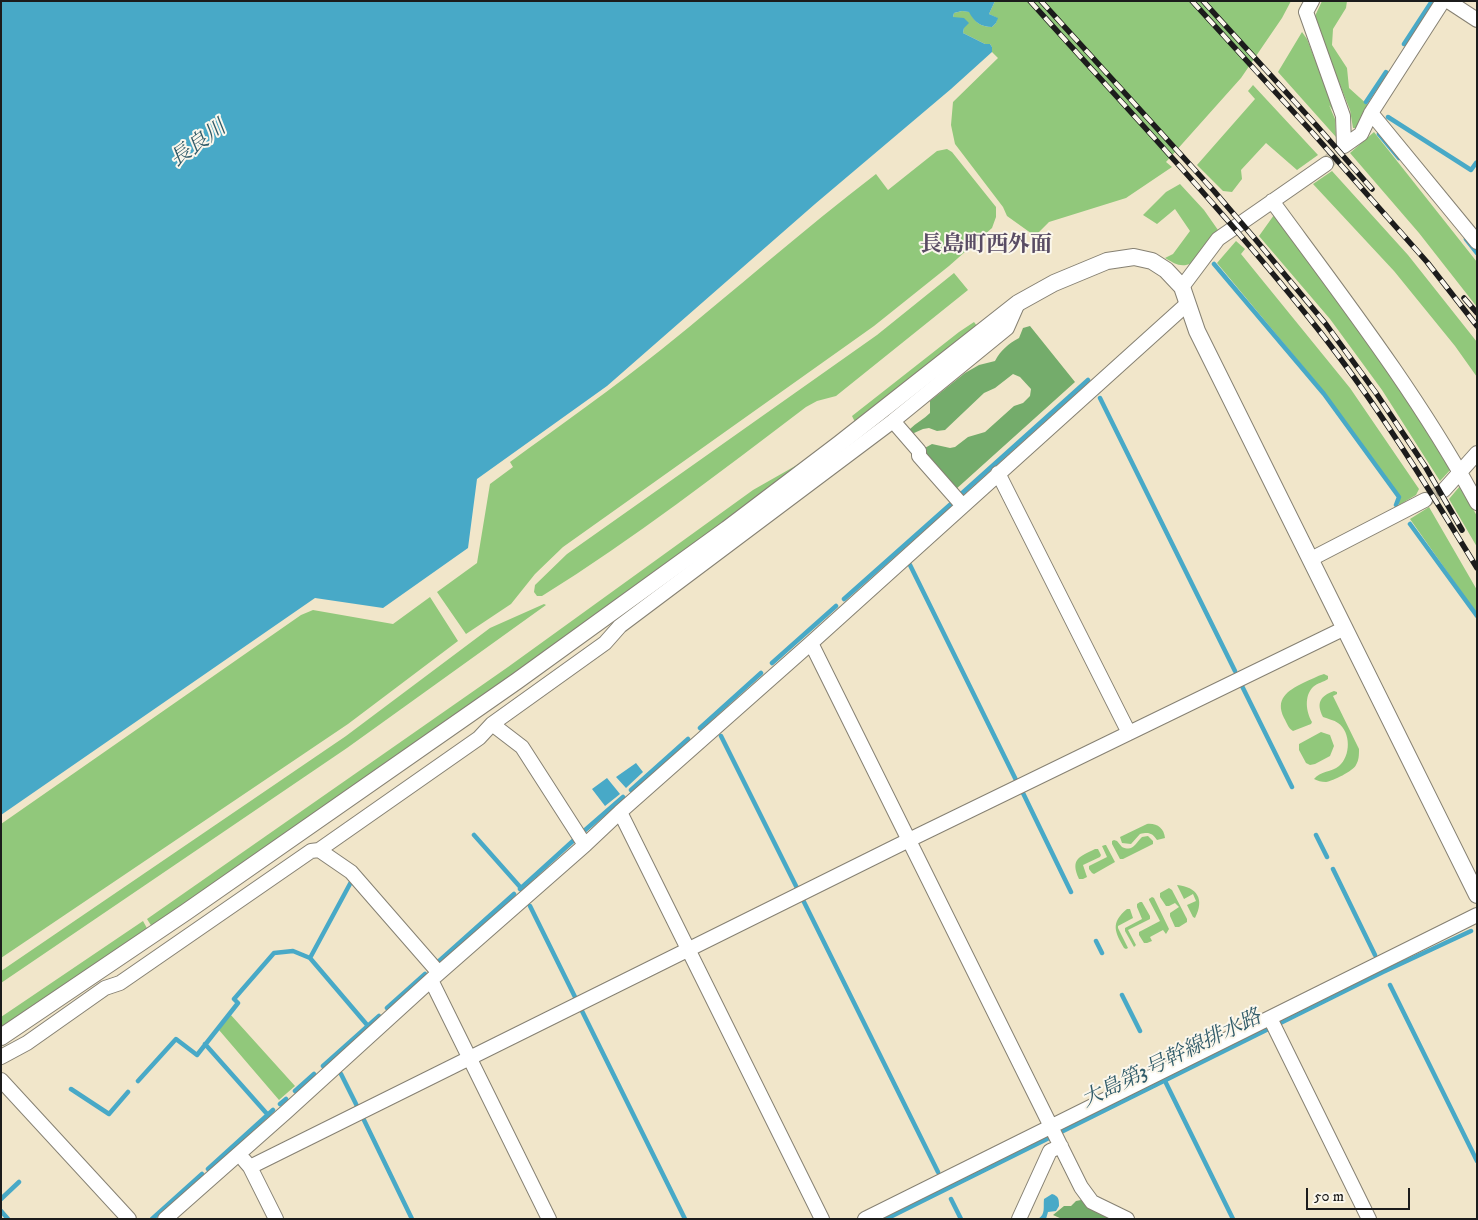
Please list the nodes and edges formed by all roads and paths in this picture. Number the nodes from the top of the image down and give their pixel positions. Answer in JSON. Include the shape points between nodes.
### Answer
{"nodes":[{"id":1,"x":1312,"y":1,"type":"edge"},
{"id":2,"x":1443,"y":1,"type":"edge"},
{"id":3,"x":1448,"y":1,"type":"edge"},
{"id":4,"x":1477,"y":20,"type":"edge"},
{"id":5,"x":1371,"y":113,"type":"junction"},
{"id":6,"x":1326,"y":164,"type":"tunnel mouth"},
{"id":7,"x":1272,"y":201,"type":"junction"},
{"id":8,"x":1477,"y":242,"type":"edge"},
{"id":9,"x":1182,"y":287,"type":"junction"},
{"id":10,"x":1018,"y":303,"type":"junction"},
{"id":11,"x":1187,"y":304,"type":"junction"},
{"id":12,"x":893,"y":421,"type":"junction"},
{"id":13,"x":1477,"y":453,"type":"edge"},
{"id":14,"x":1460,"y":471,"type":"junction"},
{"id":15,"x":998,"y":473,"type":"junction"},
{"id":16,"x":1444,"y":490,"type":"tunnel mouth"},
{"id":17,"x":1425,"y":500,"type":"tunnel mouth"},
{"id":18,"x":1477,"y":503,"type":"edge"},
{"id":19,"x":963,"y":506,"type":"junction"},
{"id":20,"x":1311,"y":559,"type":"junction"},
{"id":21,"x":1344,"y":628,"type":"junction"},
{"id":22,"x":811,"y":643,"type":"junction"},
{"id":23,"x":492,"y":724,"type":"junction"},
{"id":24,"x":1129,"y":733,"type":"junction"},
{"id":25,"x":620,"y":812,"type":"junction"},
{"id":26,"x":909,"y":840,"type":"junction"},
{"id":27,"x":585,"y":845,"type":"junction"},
{"id":28,"x":319,"y":850,"type":"junction"},
{"id":29,"x":1477,"y":895,"type":"edge"},
{"id":30,"x":1477,"y":915,"type":"edge"},
{"id":31,"x":689,"y":949,"type":"junction"},
{"id":32,"x":435,"y":977,"type":"junction"},
{"id":33,"x":1273,"y":1024,"type":"junction"},
{"id":34,"x":1,"y":1038,"type":"edge"},
{"id":35,"x":27,"y":1043,"type":"junction"},
{"id":36,"x":1,"y":1057,"type":"edge"},
{"id":37,"x":469,"y":1058,"type":"junction"},
{"id":38,"x":1,"y":1068,"type":"edge"},
{"id":39,"x":1,"y":1080,"type":"edge"},
{"id":40,"x":1056,"y":1136,"type":"junction"},
{"id":41,"x":238,"y":1154,"type":"junction"},
{"id":42,"x":250,"y":1167,"type":"junction"},
{"id":43,"x":129,"y":1219,"type":"edge"},
{"id":44,"x":165,"y":1219,"type":"edge"},
{"id":45,"x":276,"y":1219,"type":"edge"},
{"id":46,"x":549,"y":1219,"type":"edge"},
{"id":47,"x":822,"y":1219,"type":"edge"},
{"id":48,"x":865,"y":1219,"type":"edge"},
{"id":49,"x":1019,"y":1219,"type":"edge"},
{"id":50,"x":1126,"y":1219,"type":"edge"},
{"id":51,"x":1369,"y":1219,"type":"edge"}],
"edges":[{"from":1,"to":5,"type":"street","via":[[1306,12],[1343,116],[1344,146],[1361,134]]},
{"from":2,"to":5,"type":"street"},
{"from":3,"to":4,"type":"street"},
{"from":5,"to":8,"type":"street"},
{"from":6,"to":7,"type":"street"},
{"from":7,"to":9,"type":"street","via":[[1218,239]]},
{"from":7,"to":14,"type":"street","via":[[1392,365]]},
{"from":9,"to":10,"type":"street","via":[[1166,270],[1134,257],[1107,261],[1054,282]]},
{"from":9,"to":11,"type":"street"},
{"from":10,"to":12,"type":"street","via":[[1007,328]]},
{"from":10,"to":34,"type":"street","via":[[711,540],[484,703]]},
{"from":11,"to":15,"type":"street"},
{"from":11,"to":20,"type":"street","via":[[1197,331]]},
{"from":12,"to":19,"type":"street"},
{"from":12,"to":23,"type":"street","via":[[620,626],[606,643]]},
{"from":13,"to":14,"type":"street"},
{"from":14,"to":16,"type":"street"},
{"from":14,"to":18,"type":"street"},
{"from":15,"to":19,"type":"street"},
{"from":15,"to":24,"type":"street"},
{"from":17,"to":20,"type":"street"},
{"from":19,"to":22,"type":"street"},
{"from":20,"to":21,"type":"street"},
{"from":21,"to":24,"type":"street"},
{"from":21,"to":29,"type":"street"},
{"from":22,"to":25,"type":"street"},
{"from":22,"to":26,"type":"street"},
{"from":23,"to":27,"type":"street","via":[[522,747]]},
{"from":23,"to":28,"type":"street","via":[[479,738]]},
{"from":24,"to":26,"type":"street"},
{"from":25,"to":27,"type":"street"},
{"from":25,"to":31,"type":"street"},
{"from":26,"to":31,"type":"street"},
{"from":26,"to":40,"type":"street"},
{"from":27,"to":32,"type":"street"},
{"from":28,"to":32,"type":"street","via":[[351,872]]},
{"from":28,"to":35,"type":"street","via":[[311,851]]},
{"from":30,"to":33,"type":"street"},
{"from":31,"to":37,"type":"street"},
{"from":31,"to":47,"type":"street"},
{"from":32,"to":37,"type":"street"},
{"from":32,"to":41,"type":"street"},
{"from":33,"to":40,"type":"street"},
{"from":33,"to":51,"type":"street"},
{"from":35,"to":36,"type":"street"},
{"from":35,"to":38,"type":"street","via":[[17,1058]]},
{"from":37,"to":42,"type":"street"},
{"from":37,"to":46,"type":"street"},
{"from":39,"to":43,"type":"street"},
{"from":40,"to":48,"type":"street"},
{"from":40,"to":49,"type":"street"},
{"from":40,"to":50,"type":"street","via":[[1092,1202]]},
{"from":41,"to":42,"type":"street"},
{"from":41,"to":44,"type":"street"},
{"from":42,"to":45,"type":"street"}]}
